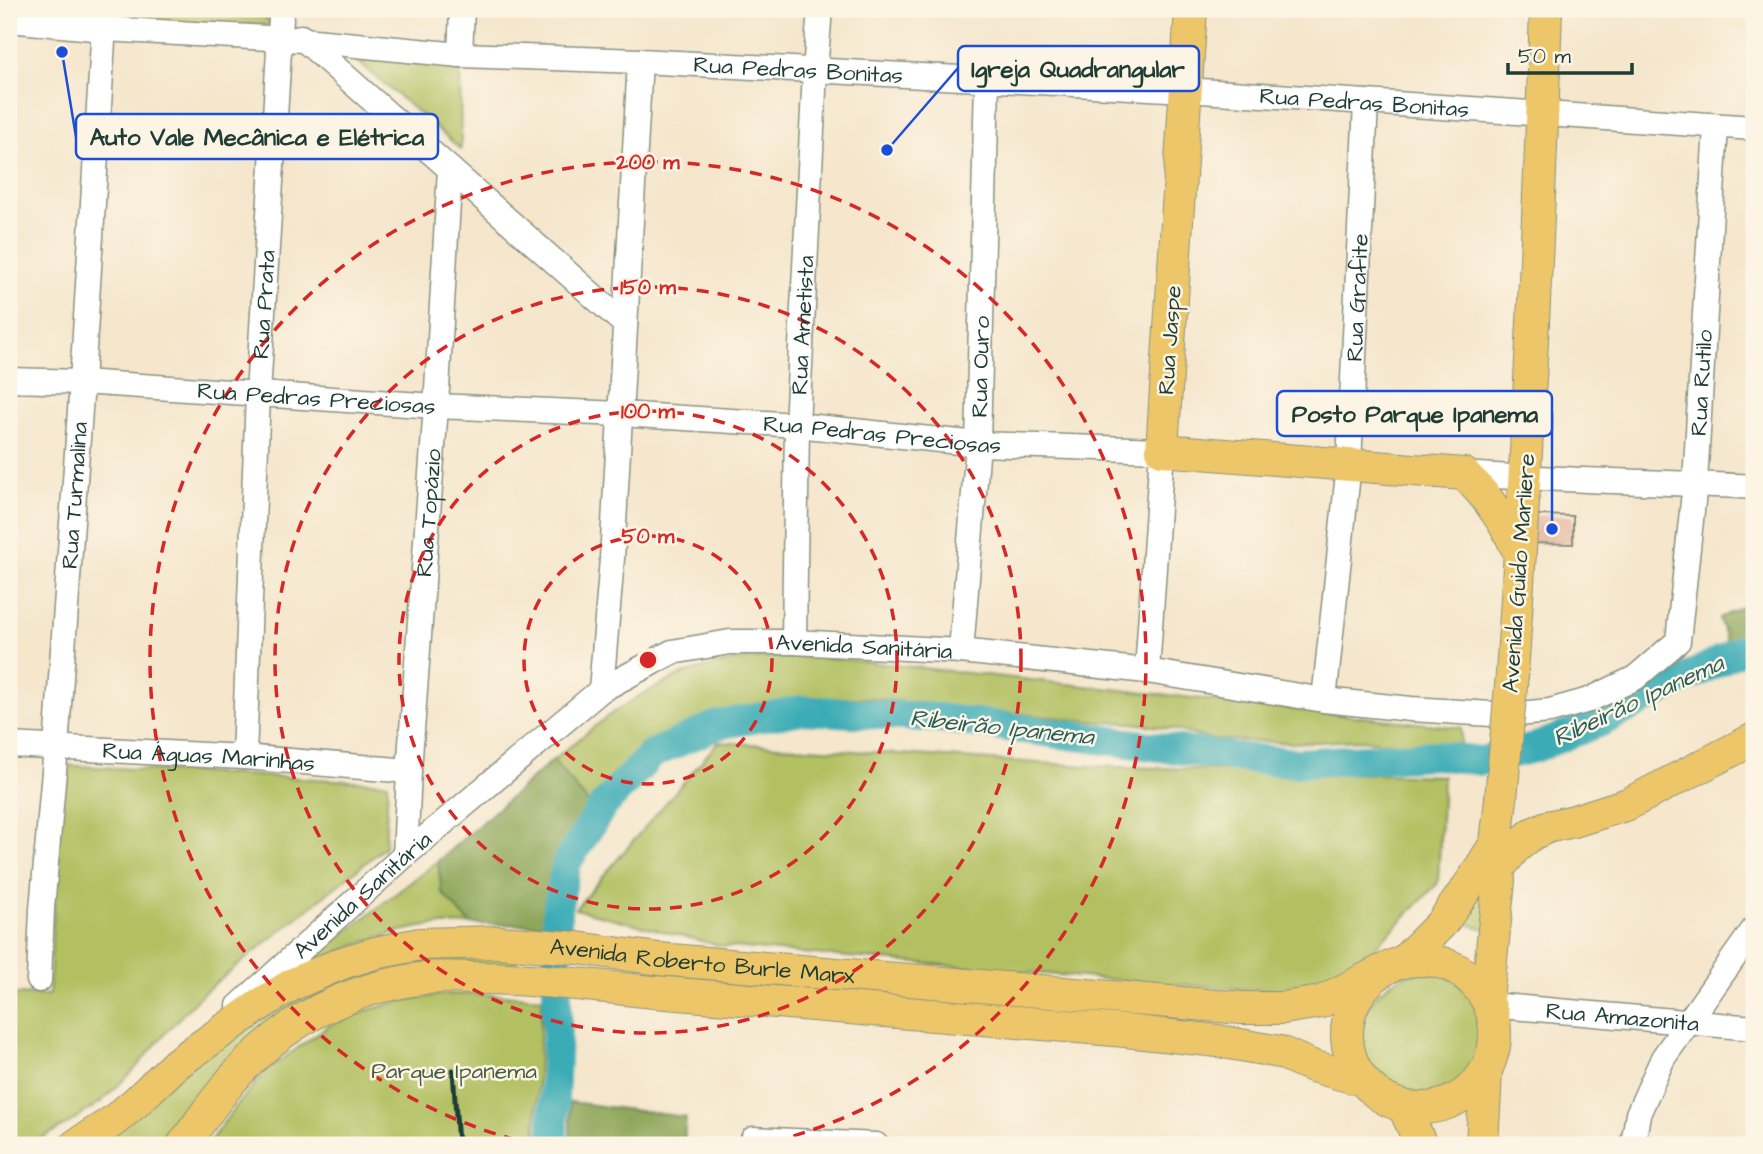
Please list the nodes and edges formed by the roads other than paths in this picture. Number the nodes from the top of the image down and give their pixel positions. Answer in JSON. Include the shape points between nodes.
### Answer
{"nodes":[{"id":1,"x":462,"y":9,"type":"edge"},
{"id":2,"x":820,"y":9,"type":"edge"},
{"id":3,"x":1191,"y":9,"type":"edge"},
{"id":4,"x":1546,"y":9,"type":"edge"},
{"id":5,"x":104,"y":19,"type":"edge"},
{"id":6,"x":9,"y":20,"type":"edge"},
{"id":7,"x":284,"y":26,"type":"edge"},
{"id":8,"x":460,"y":55,"type":"junction"},
{"id":9,"x":640,"y":61,"type":"junction"},
{"id":10,"x":815,"y":71,"type":"junction"},
{"id":11,"x":987,"y":80,"type":"junction"},
{"id":12,"x":1186,"y":90,"type":"junction"},
{"id":13,"x":1366,"y":102,"type":"junction"},
{"id":14,"x":1543,"y":114,"type":"junction"},
{"id":15,"x":1716,"y":126,"type":"junction"},
{"id":16,"x":1754,"y":128,"type":"edge"},
{"id":17,"x":450,"y":169,"type":"junction"},
{"id":18,"x":625,"y":324,"type":"junction"},
{"id":19,"x":9,"y":380,"type":"edge"},
{"id":20,"x":82,"y":382,"type":"junction"},
{"id":21,"x":258,"y":394,"type":"junction"},
{"id":22,"x":436,"y":407,"type":"junction"},
{"id":23,"x":620,"y":414,"type":"junction"},
{"id":24,"x":797,"y":425,"type":"junction"},
{"id":25,"x":978,"y":444,"type":"junction"},
{"id":26,"x":1162,"y":450,"type":"junction"},
{"id":27,"x":1349,"y":464,"type":"junction"},
{"id":28,"x":1464,"y":474,"type":"junction"},
{"id":29,"x":1525,"y":479,"type":"junction"},
{"id":30,"x":1695,"y":483,"type":"junction"},
{"id":31,"x":1754,"y":487,"type":"edge"},
{"id":32,"x":1520,"y":554,"type":"junction"},
{"id":33,"x":1678,"y":641,"type":"joint"},
{"id":34,"x":794,"y":642,"type":"junction"},
{"id":35,"x":961,"y":650,"type":"junction"},
{"id":36,"x":1147,"y":671,"type":"junction"},
{"id":37,"x":601,"y":690,"type":"junction"},
{"id":38,"x":1324,"y":700,"type":"junction"},
{"id":39,"x":1754,"y":739,"type":"edge"},
{"id":40,"x":9,"y":745,"type":"edge"},
{"id":41,"x":56,"y":748,"type":"junction"},
{"id":42,"x":244,"y":757,"type":"junction"},
{"id":43,"x":409,"y":771,"type":"junction"},
{"id":44,"x":1547,"y":827,"type":"junction"},
{"id":45,"x":1499,"y":831,"type":"junction"},
{"id":46,"x":405,"y":855,"type":"junction"},
{"id":47,"x":1754,"y":929,"type":"edge"},
{"id":48,"x":1392,"y":966,"type":"junction"},
{"id":49,"x":39,"y":980,"type":"dead end"},
{"id":50,"x":1489,"y":1002,"type":"junction"},
{"id":51,"x":1688,"y":1022,"type":"junction"},
{"id":52,"x":1754,"y":1028,"type":"edge"},
{"id":53,"x":176,"y":1063,"type":"junction"},
{"id":54,"x":1486,"y":1072,"type":"junction"},
{"id":55,"x":1362,"y":1080,"type":"junction"},
{"id":56,"x":1404,"y":1107,"type":"junction"},
{"id":57,"x":752,"y":1142,"type":"edge"},
{"id":58,"x":75,"y":1145,"type":"edge"},
{"id":59,"x":183,"y":1145,"type":"edge"},
{"id":60,"x":876,"y":1145,"type":"edge"},
{"id":61,"x":1421,"y":1145,"type":"edge"},
{"id":62,"x":1482,"y":1145,"type":"edge"},
{"id":63,"x":1633,"y":1145,"type":"edge"}],
"edges":[{"from":1,"to":8,"type":"street"},
{"from":2,"to":10,"type":"street","name":"Rua Ametista"},
{"from":3,"to":12,"type":"main road","name":"Rua Jaspe"},
{"from":4,"to":14,"type":"main road","name":"Avenida Guido Marliere"},
{"from":5,"to":6,"type":"street","name":"Rua Pedras Bonitas"},
{"from":5,"to":7,"type":"street","name":"Rua Pedras Bonitas"},
{"from":5,"to":20,"type":"street","name":"Rua Turmalina"},
{"from":7,"to":8,"type":"street","name":"Rua Pedras Bonitas"},
{"from":7,"to":17,"type":"street"},
{"from":7,"to":21,"type":"street","name":"Rua Prata"},
{"from":8,"to":9,"type":"street","name":"Rua Pedras Bonitas"},
{"from":9,"to":10,"type":"street","name":"Rua Pedras Bonitas"},
{"from":9,"to":18,"type":"street"},
{"from":10,"to":11,"type":"street","name":"Rua Pedras Bonitas"},
{"from":10,"to":24,"type":"street","name":"Rua Ametista"},
{"from":11,"to":12,"type":"street","name":"Rua Pedras Bonitas"},
{"from":11,"to":25,"type":"street","name":"Rua Ouro"},
{"from":12,"to":13,"type":"street","name":"Rua Pedras Bonitas"},
{"from":12,"to":26,"type":"main road","name":"Rua Jaspe"},
{"from":13,"to":14,"type":"street","name":"Rua Pedras Bonitas"},
{"from":13,"to":27,"type":"street","name":"Rua Grafite"},
{"from":14,"to":15,"type":"street","name":"Rua Pedras Bonitas"},
{"from":14,"to":29,"type":"main road","name":"Avenida Guido Marliere"},
{"from":15,"to":16,"type":"street","name":"Rua Pedras Bonitas"},
{"from":15,"to":30,"type":"street","name":"Rua Rutilo"},
{"from":17,"to":18,"type":"street"},
{"from":17,"to":22,"type":"street","name":"Rua Topázio"},
{"from":18,"to":23,"type":"street"},
{"from":19,"to":20,"type":"street","name":"Rua Pedras Preciosas"},
{"from":20,"to":21,"type":"street","name":"Rua Pedras Preciosas"},
{"from":20,"to":41,"type":"street","name":"Rua Turmalina"},
{"from":21,"to":22,"type":"street","name":"Rua Pedras Preciosas"},
{"from":21,"to":42,"type":"street","name":"Rua Prata"},
{"from":22,"to":23,"type":"street","name":"Rua Pedras Preciosas"},
{"from":22,"to":43,"type":"street","name":"Rua Topázio"},
{"from":23,"to":24,"type":"street","name":"Rua Pedras Preciosas"},
{"from":23,"to":37,"type":"street"},
{"from":24,"to":25,"type":"street","name":"Rua Pedras Preciosas"},
{"from":24,"to":34,"type":"street","name":"Rua Ametista"},
{"from":25,"to":26,"type":"street","name":"Rua Pedras Preciosas"},
{"from":25,"to":35,"type":"street","name":"Rua Ouro"},
{"from":26,"to":27,"type":"main road","name":"Rua Pedras Preciosas"},
{"from":26,"to":36,"type":"street","name":"Rua Jaspe"},
{"from":27,"to":28,"type":"main road","name":"Rua Pedras Preciosas"},
{"from":27,"to":38,"type":"street","name":"Rua Grafite"},
{"from":28,"to":29,"type":"street","name":"Rua Pedras Preciosas"},
{"from":28,"to":32,"type":"main road","via":[[1497,511]]},
{"from":29,"to":30,"type":"street","name":"Rua Pedras Preciosas"},
{"from":29,"to":32,"type":"main road","name":"Avenida Guido Marliere"},
{"from":30,"to":31,"type":"street","name":"Rua Pedras Preciosas"},
{"from":30,"to":33,"type":"street","name":"Rua Rutilo"},
{"from":32,"to":45,"type":"main road","name":"Avenida Guido Marliere","bridge":true},
{"from":33,"to":38,"type":"street","name":"Avenida Sanitária","via":[[1635,678],[1590,700],[1550,711],[1508,715]]},
{"from":34,"to":35,"type":"street","name":"Avenida Sanitária"},
{"from":34,"to":37,"type":"street","name":"Avenida Sanitária","via":[[730,642],[671,652]]},
{"from":35,"to":36,"type":"street","name":"Avenida Sanitária"},
{"from":36,"to":38,"type":"street","name":"Avenida Sanitária"},
{"from":37,"to":46,"type":"street","name":"Avenida Sanitária"},
{"from":39,"to":44,"type":"main road","via":[[1628,804]]},
{"from":40,"to":41,"type":"street","name":"Rua Águas Marinhas"},
{"from":41,"to":42,"type":"street","name":"Rua Águas Marinhas"},
{"from":41,"to":49,"type":"street","name":"Rua Turmalina"},
{"from":42,"to":43,"type":"street","name":"Rua Águas Marinhas"},
{"from":43,"to":46,"type":"street","name":"Rua Topázio"},
{"from":44,"to":45,"type":"main road","via":[[1514,820]]},
{"from":44,"to":45,"type":"main road","via":[[1522,841]]},
{"from":45,"to":48,"type":"main road","name":"Avenida Guido Marliere","via":[[1474,878],[1442,923]]},
{"from":45,"to":50,"type":"main road","name":"Avenida Guido Marliere"},
{"from":46,"to":53,"type":"street","name":"Avenida Sanitária"},
{"from":47,"to":51,"type":"street"},
{"from":48,"to":50,"type":"main road","via":[[1423,960],[1442,963],[1475,983]]},
{"from":48,"to":53,"type":"main road","name":"Avenida Roberto Burle Marx","via":[[1321,1002],[1242,1008],[659,959],[577,948],[498,942],[421,944],[342,963],[293,984]]},
{"from":48,"to":55,"type":"main road","via":[[1359,993],[1347,1022],[1348,1053]]},
{"from":50,"to":51,"type":"street","name":"Rua Amazonita"},
{"from":50,"to":54,"type":"main road","via":[[1496,1039]]},
{"from":51,"to":52,"type":"street","name":"Rua Amazonita"},
{"from":51,"to":63,"type":"street","via":[[1663,1058],[1638,1114]]},
{"from":53,"to":58,"type":"main road","name":"Avenida Roberto Burle Marx","via":[[112,1122]]},
{"from":54,"to":56,"type":"main road","via":[[1471,1090],[1451,1102],[1428,1109]]},
{"from":54,"to":62,"type":"main road"},
{"from":55,"to":56,"type":"main road","via":[[1381,1097]]},
{"from":55,"to":59,"type":"main road","name":"Avenida Roberto Burle Marx","via":[[1280,1052],[1218,1041],[499,978],[426,978],[332,1003],[281,1034],[231,1081]]},
{"from":56,"to":61,"type":"main road"},
{"from":57,"to":60,"type":"street"}]}
